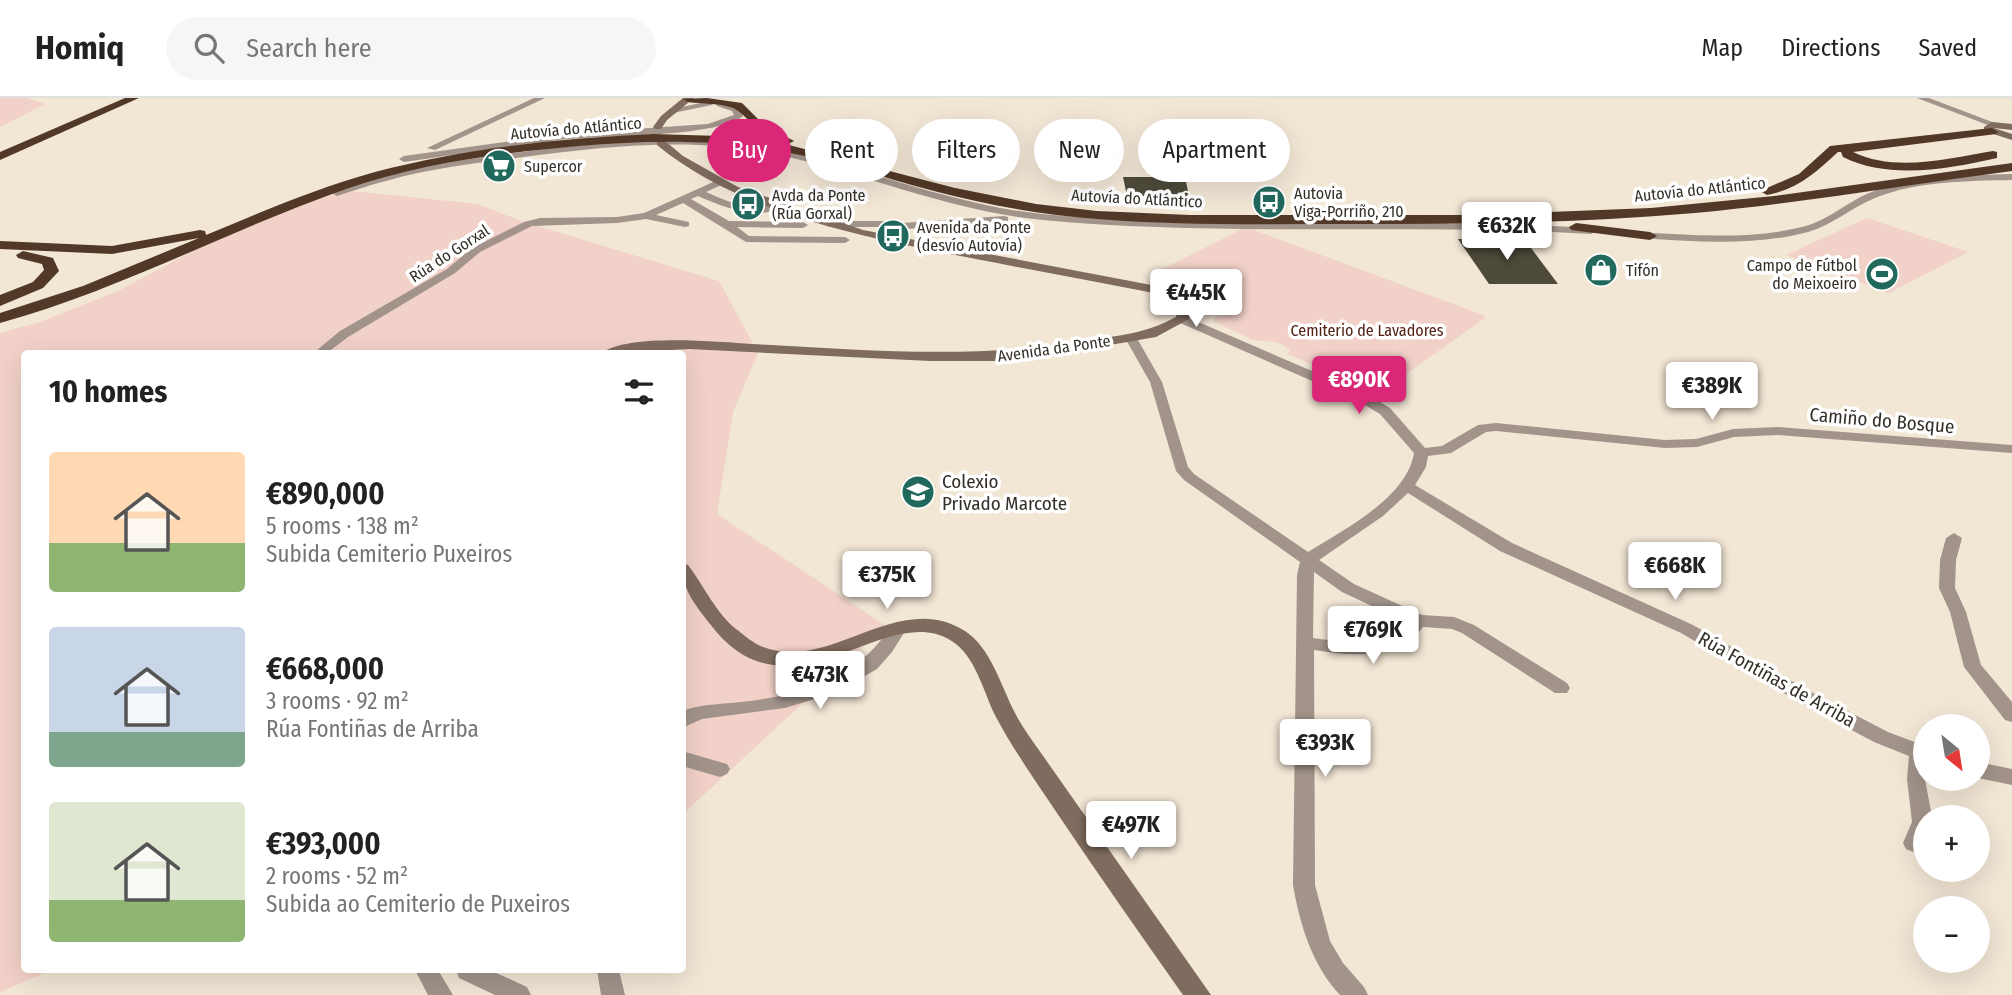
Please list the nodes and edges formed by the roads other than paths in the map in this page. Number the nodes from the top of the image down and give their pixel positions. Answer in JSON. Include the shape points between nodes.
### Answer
{"nodes":[{"id":1,"x":105,"y":98,"type":"edge"},
{"id":2,"x":121,"y":98,"type":"edge"},
{"id":3,"x":134,"y":98,"type":"edge"},
{"id":4,"x":541,"y":98,"type":"edge"},
{"id":5,"x":1921,"y":98,"type":"edge"},
{"id":6,"x":687,"y":100,"type":"edge"},
{"id":7,"x":707,"y":100,"type":"edge"},
{"id":8,"x":673,"y":110,"type":"junction"},
{"id":9,"x":751,"y":119,"type":"edge"},
{"id":10,"x":47,"y":122,"type":"dead end"},
{"id":11,"x":2011,"y":126,"type":"edge"},
{"id":12,"x":658,"y":127,"type":"dead end"},
{"id":13,"x":689,"y":129,"type":"junction"},
{"id":14,"x":1994,"y":129,"type":"junction"},
{"id":15,"x":707,"y":131,"type":"edge"},
{"id":16,"x":707,"y":135,"type":"edge"},
{"id":17,"x":2012,"y":137,"type":"edge"},
{"id":18,"x":791,"y":142,"type":"edge"},
{"id":19,"x":661,"y":143,"type":"dead end"},
{"id":20,"x":0,"y":146,"type":"edge"},
{"id":21,"x":1856,"y":147,"type":"junction"},
{"id":22,"x":427,"y":153,"type":"junction"},
{"id":23,"x":2012,"y":153,"type":"edge"},
{"id":24,"x":0,"y":156,"type":"edge"},
{"id":25,"x":404,"y":159,"type":"joint"},
{"id":26,"x":2012,"y":160,"type":"edge"},
{"id":27,"x":2012,"y":167,"type":"edge"},
{"id":28,"x":707,"y":174,"type":"edge"},
{"id":29,"x":2012,"y":175,"type":"edge"},
{"id":30,"x":1990,"y":176,"type":"joint"},
{"id":31,"x":720,"y":182,"type":"joint"},
{"id":32,"x":698,"y":192,"type":"junction"},
{"id":33,"x":337,"y":193,"type":"joint"},
{"id":34,"x":1747,"y":195,"type":"junction"},
{"id":35,"x":288,"y":200,"type":"junction"},
{"id":36,"x":683,"y":200,"type":"junction"},
{"id":37,"x":785,"y":208,"type":"junction"},
{"id":38,"x":967,"y":208,"type":"junction"},
{"id":39,"x":661,"y":210,"type":"junction"},
{"id":40,"x":646,"y":216,"type":"junction"},
{"id":41,"x":714,"y":216,"type":"junction"},
{"id":42,"x":1041,"y":217,"type":"junction"},
{"id":43,"x":977,"y":220,"type":"junction"},
{"id":44,"x":1221,"y":220,"type":"junction"},
{"id":45,"x":1469,"y":220,"type":"junction"},
{"id":46,"x":1132,"y":222,"type":"junction"},
{"id":47,"x":727,"y":224,"type":"junction"},
{"id":48,"x":829,"y":224,"type":"junction"},
{"id":49,"x":877,"y":225,"type":"junction"},
{"id":50,"x":891,"y":227,"type":"junction"},
{"id":51,"x":216,"y":230,"type":"junction"},
{"id":52,"x":737,"y":232,"type":"junction"},
{"id":53,"x":860,"y":233,"type":"junction"},
{"id":54,"x":1650,"y":236,"type":"junction"},
{"id":55,"x":884,"y":239,"type":"junction"},
{"id":56,"x":845,"y":240,"type":"dead end"},
{"id":57,"x":0,"y":245,"type":"edge"},
{"id":58,"x":0,"y":253,"type":"edge"},
{"id":59,"x":0,"y":301,"type":"edge"},
{"id":60,"x":40,"y":307,"type":"junction"},
{"id":61,"x":0,"y":308,"type":"edge"},
{"id":62,"x":0,"y":318,"type":"edge"},
{"id":63,"x":1182,"y":320,"type":"junction"},
{"id":64,"x":1132,"y":338,"type":"junction"},
{"id":65,"x":323,"y":350,"type":"dead end"},
{"id":66,"x":625,"y":350,"type":"edge"},
{"id":67,"x":2012,"y":449,"type":"edge"},
{"id":68,"x":1421,"y":453,"type":"junction"},
{"id":69,"x":1407,"y":486,"type":"junction"},
{"id":70,"x":1954,"y":538,"type":"dead end"},
{"id":71,"x":1309,"y":559,"type":"junction"},
{"id":72,"x":686,"y":575,"type":"edge"},
{"id":73,"x":1419,"y":621,"type":"junction"},
{"id":74,"x":898,"y":628,"type":"junction"},
{"id":75,"x":1304,"y":643,"type":"junction"},
{"id":76,"x":1562,"y":688,"type":"dead end"},
{"id":77,"x":2012,"y":715,"type":"edge"},
{"id":78,"x":686,"y":720,"type":"edge"},
{"id":79,"x":1913,"y":749,"type":"edge"},
{"id":80,"x":686,"y":759,"type":"edge"},
{"id":81,"x":720,"y":769,"type":"dead end"},
{"id":82,"x":1990,"y":773,"type":"edge"},
{"id":83,"x":2012,"y":778,"type":"edge"},
{"id":84,"x":428,"y":973,"type":"edge"},
{"id":85,"x":473,"y":973,"type":"edge"},
{"id":86,"x":609,"y":973,"type":"edge"},
{"id":87,"x":441,"y":995,"type":"edge"},
{"id":88,"x":519,"y":995,"type":"edge"},
{"id":89,"x":613,"y":995,"type":"edge"},
{"id":90,"x":1198,"y":995,"type":"edge"},
{"id":91,"x":1356,"y":995,"type":"edge"}],
"edges":[{"from":1,"to":10,"type":"highway"},
{"from":2,"to":20,"type":"highway"},
{"from":3,"to":24,"type":"highway"},
{"from":4,"to":22,"type":"street"},
{"from":5,"to":14,"type":"street"},
{"from":6,"to":7,"type":"highway"},
{"from":6,"to":8,"type":"street"},
{"from":7,"to":8,"type":"street"},
{"from":7,"to":9,"type":"highway","via":[[743,108]]},
{"from":7,"to":13,"type":"street","via":[[730,106],[739,116]]},
{"from":8,"to":12,"type":"street"},
{"from":11,"to":14,"type":"street"},
{"from":13,"to":15,"type":"highway"},
{"from":13,"to":22,"type":"street","via":[[583,134]]},
{"from":14,"to":17,"type":"street"},
{"from":14,"to":21,"type":"highway"},
{"from":16,"to":35,"type":"highway","name":"Autovía do Atlántico","via":[[669,133],[553,141],[454,155],[390,167]]},
{"from":18,"to":34,"type":"highway","name":"Autovía do Atlántico","via":[[992,194],[1127,211],[1519,212]]},
{"from":19,"to":28,"type":"street"},
{"from":21,"to":23,"type":"highway","via":[[1847,150],[1847,155],[1884,166]]},
{"from":21,"to":34,"type":"highway","via":[[1829,151],[1803,177],[1783,188]]},
{"from":22,"to":25,"type":"street"},
{"from":25,"to":35,"type":"highway","via":[[327,181]]},
{"from":26,"to":34,"type":"highway","name":"Autovía do Atlántico"},
{"from":27,"to":45,"type":"highway","name":"Autovía do Atlántico","via":[[1699,208]]},
{"from":29,"to":30,"type":"highway"},
{"from":30,"to":54,"type":"street","via":[[1881,192],[1821,225],[1778,235]]},
{"from":31,"to":32,"type":"street","name":"Rúa do Gorxal"},
{"from":31,"to":37,"type":"street"},
{"from":32,"to":36,"type":"street","name":"Rúa do Gorxal"},
{"from":32,"to":37,"type":"street","via":[[733,209]]},
{"from":33,"to":38,"type":"street","via":[[461,162],[579,147],[670,142],[784,152]]},
{"from":33,"to":60,"type":"highway","via":[[139,277]]},
{"from":35,"to":51,"type":"highway","name":"Autovía do Atlántico"},
{"from":36,"to":39,"type":"street","name":"Rúa do Gorxal"},
{"from":36,"to":41,"type":"street"},
{"from":37,"to":41,"type":"street","via":[[772,216]]},
{"from":37,"to":48,"type":"street"},
{"from":38,"to":42,"type":"street"},
{"from":38,"to":43,"type":"street"},
{"from":38,"to":49,"type":"street","via":[[953,219]]},
{"from":39,"to":40,"type":"street","name":"Rúa do Gorxal"},
{"from":39,"to":40,"type":"street","name":"Rúa do Gorxal","via":[[689,221]]},
{"from":40,"to":65,"type":"street","name":"Rúa do Gorxal","via":[[528,224],[476,250],[451,271]]},
{"from":41,"to":47,"type":"street"},
{"from":42,"to":43,"type":"street"},
{"from":42,"to":46,"type":"street"},
{"from":43,"to":50,"type":"street"},
{"from":44,"to":45,"type":"highway","name":"Autovía do Atlántico"},
{"from":44,"to":46,"type":"highway"},
{"from":44,"to":60,"type":"highway","name":"Autovía do Atlántico","via":[[1104,215],[1015,205],[758,143],[686,138],[607,140],[449,160],[352,183]]},
{"from":45,"to":54,"type":"highway"},
{"from":46,"to":54,"type":"street","via":[[1540,227]]},
{"from":47,"to":52,"type":"street"},
{"from":47,"to":52,"type":"street","via":[[802,228]]},
{"from":48,"to":49,"type":"street"},
{"from":48,"to":53,"type":"street"},
{"from":49,"to":53,"type":"street"},
{"from":50,"to":53,"type":"street"},
{"from":50,"to":55,"type":"street","via":[[882,233]]},
{"from":51,"to":57,"type":"highway","via":[[112,250]]},
{"from":51,"to":61,"type":"highway","name":"Autovía do Atlántico","via":[[86,282]]},
{"from":52,"to":56,"type":"street","via":[[747,239]]},
{"from":53,"to":55,"type":"street"},
{"from":55,"to":63,"type":"street","via":[[1163,291],[1185,309]]},
{"from":58,"to":59,"type":"highway","via":[[40,257],[52,271],[38,285]]},
{"from":60,"to":62,"type":"highway","name":"Autovía do Atlántico"},
{"from":63,"to":64,"type":"street","name":"Avenida da Ponte"},
{"from":63,"to":68,"type":"street","via":[[1365,399],[1385,411]]},
{"from":64,"to":66,"type":"street","name":"Avenida da Ponte","via":[[993,357],[689,345]]},
{"from":64,"to":71,"type":"street","via":[[1156,382],[1181,468]]},
{"from":67,"to":68,"type":"street","name":"Camiño do Bosque","via":[[1778,431],[1665,444],[1496,427],[1483,428],[1446,450]]},
{"from":68,"to":69,"type":"street","via":[[1422,461]]},
{"from":69,"to":71,"type":"street"},
{"from":69,"to":79,"type":"street","name":"Rúa Fontiñas de Arriba","via":[[1506,547],[1687,629],[1802,696]]},
{"from":70,"to":77,"type":"street","via":[[1947,587],[1973,667]]},
{"from":71,"to":73,"type":"street","via":[[1348,588]]},
{"from":71,"to":75,"type":"street"},
{"from":72,"to":74,"type":"street","via":[[728,633],[750,650],[776,660],[828,653]]},
{"from":73,"to":75,"type":"street","via":[[1405,638],[1382,645],[1343,648]]},
{"from":73,"to":76,"type":"street","via":[[1454,623],[1468,629]]},
{"from":74,"to":78,"type":"street","via":[[892,642],[866,667],[838,685],[793,699],[700,713]]},
{"from":74,"to":90,"type":"street","via":[[942,628],[959,636],[972,650],[1023,742]]},
{"from":75,"to":91,"type":"street","via":[[1304,885],[1322,953]]},
{"from":80,"to":81,"type":"street"},
{"from":82,"to":83,"type":"street"},
{"from":84,"to":87,"type":"street"},
{"from":85,"to":88,"type":"street"},
{"from":86,"to":89,"type":"street"}]}
